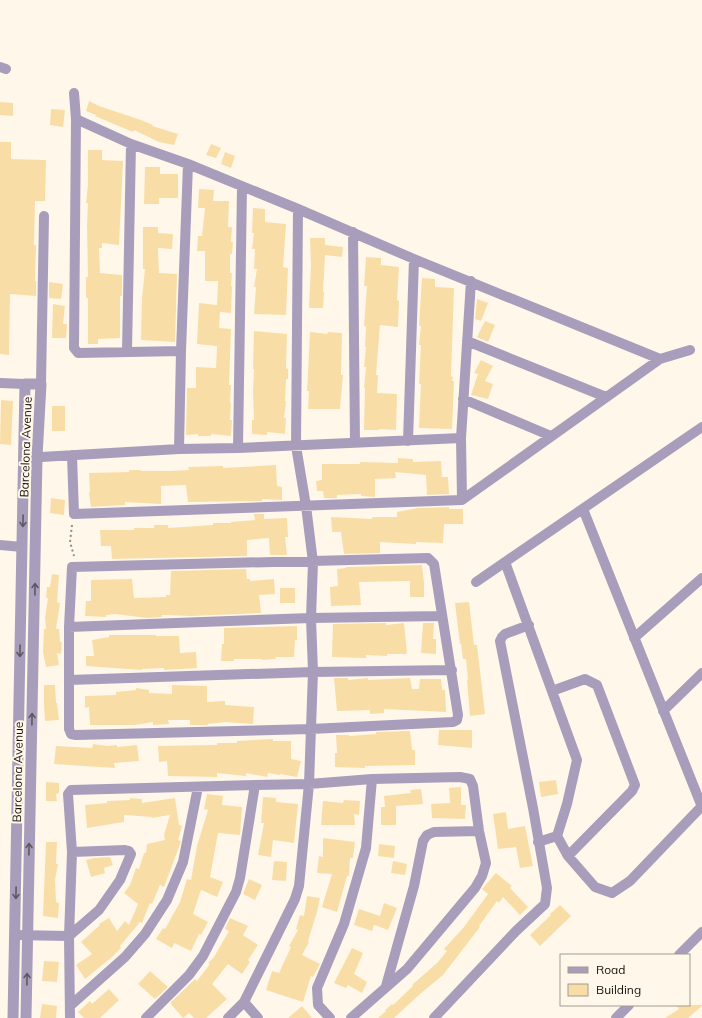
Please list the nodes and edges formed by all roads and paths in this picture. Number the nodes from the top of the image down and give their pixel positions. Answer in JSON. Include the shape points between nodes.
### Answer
{"nodes":[{"id":1,"x":74,"y":93,"type":"dead end"},
{"id":2,"x":76,"y":119,"type":"junction"},
{"id":3,"x":131,"y":144,"type":"junction"},
{"id":4,"x":188,"y":164,"type":"junction"},
{"id":5,"x":242,"y":187,"type":"junction"},
{"id":6,"x":298,"y":208,"type":"junction"},
{"id":7,"x":44,"y":216,"type":"dead end"},
{"id":8,"x":353,"y":232,"type":"junction"},
{"id":9,"x":414,"y":259,"type":"junction"},
{"id":10,"x":471,"y":281,"type":"junction"},
{"id":11,"x":467,"y":341,"type":"junction"},
{"id":12,"x":690,"y":350,"type":"dead end"},
{"id":13,"x":127,"y":351,"type":"junction"},
{"id":14,"x":181,"y":351,"type":"junction"},
{"id":15,"x":660,"y":359,"type":"junction"},
{"id":16,"x":0,"y":383,"type":"edge"},
{"id":17,"x":25,"y":384,"type":"junction"},
{"id":18,"x":41,"y":384,"type":"junction"},
{"id":19,"x":606,"y":397,"type":"junction"},
{"id":20,"x":463,"y":399,"type":"junction"},
{"id":21,"x":702,"y":427,"type":"edge"},
{"id":22,"x":551,"y":436,"type":"junction"},
{"id":23,"x":461,"y":438,"type":"junction"},
{"id":24,"x":408,"y":441,"type":"junction"},
{"id":25,"x":355,"y":443,"type":"junction"},
{"id":26,"x":296,"y":446,"type":"junction"},
{"id":27,"x":238,"y":448,"type":"junction"},
{"id":28,"x":179,"y":449,"type":"junction"},
{"id":29,"x":72,"y":455,"type":"junction"},
{"id":30,"x":37,"y":457,"type":"junction"},
{"id":31,"x":24,"y":458,"type":"junction"},
{"id":32,"x":462,"y":500,"type":"junction"},
{"id":33,"x":306,"y":506,"type":"junction"},
{"id":34,"x":583,"y":509,"type":"junction"},
{"id":35,"x":74,"y":514,"type":"junction"},
{"id":36,"x":0,"y":545,"type":"edge"},
{"id":37,"x":22,"y":546,"type":"junction"},
{"id":38,"x":313,"y":562,"type":"junction"},
{"id":39,"x":505,"y":562,"type":"junction"},
{"id":40,"x":72,"y":568,"type":"junction"},
{"id":41,"x":702,"y":578,"type":"edge"},
{"id":42,"x":476,"y":582,"type":"dead end"},
{"id":43,"x":442,"y":616,"type":"junction"},
{"id":44,"x":311,"y":618,"type":"junction"},
{"id":45,"x":529,"y":625,"type":"junction"},
{"id":46,"x":69,"y":627,"type":"junction"},
{"id":47,"x":634,"y":638,"type":"junction"},
{"id":48,"x":452,"y":670,"type":"junction"},
{"id":49,"x":313,"y":672,"type":"junction"},
{"id":50,"x":702,"y":673,"type":"edge"},
{"id":51,"x":69,"y":680,"type":"junction"},
{"id":52,"x":552,"y":691,"type":"junction"},
{"id":53,"x":664,"y":711,"type":"junction"},
{"id":54,"x":311,"y":729,"type":"junction"},
{"id":55,"x":372,"y":780,"type":"junction"},
{"id":56,"x":310,"y":784,"type":"junction"},
{"id":57,"x":255,"y":785,"type":"junction"},
{"id":58,"x":198,"y":787,"type":"junction"},
{"id":59,"x":702,"y":806,"type":"edge"},
{"id":60,"x":478,"y":831,"type":"junction"},
{"id":61,"x":557,"y":836,"type":"junction"},
{"id":62,"x":538,"y":842,"type":"junction"},
{"id":63,"x":72,"y":852,"type":"junction"},
{"id":64,"x":568,"y":856,"type":"junction"},
{"id":65,"x":702,"y":932,"type":"edge"},
{"id":66,"x":15,"y":934,"type":"junction"},
{"id":67,"x":27,"y":936,"type":"junction"},
{"id":68,"x":69,"y":936,"type":"junction"},
{"id":69,"x":680,"y":954,"type":"edge"},
{"id":70,"x":386,"y":986,"type":"junction"},
{"id":71,"x":244,"y":1002,"type":"junction"},
{"id":72,"x":71,"y":1005,"type":"junction"},
{"id":73,"x":628,"y":1006,"type":"edge"},
{"id":74,"x":13,"y":1018,"type":"edge"},
{"id":75,"x":26,"y":1018,"type":"edge"},
{"id":76,"x":70,"y":1018,"type":"edge"},
{"id":77,"x":146,"y":1018,"type":"edge"},
{"id":78,"x":228,"y":1018,"type":"edge"},
{"id":79,"x":258,"y":1018,"type":"edge"},
{"id":80,"x":330,"y":1018,"type":"edge"},
{"id":81,"x":351,"y":1018,"type":"edge"},
{"id":82,"x":434,"y":1018,"type":"edge"},
{"id":83,"x":616,"y":1018,"type":"edge"}],
"edges":[{"from":1,"to":2,"type":"street"},
{"from":2,"to":3,"type":"street"},
{"from":2,"to":13,"type":"street","via":[[74,348],[78,353]]},
{"from":3,"to":4,"type":"street"},
{"from":3,"to":13,"type":"street"},
{"from":4,"to":5,"type":"street"},
{"from":4,"to":14,"type":"street"},
{"from":5,"to":6,"type":"street"},
{"from":5,"to":27,"type":"street"},
{"from":6,"to":8,"type":"street"},
{"from":6,"to":26,"type":"street"},
{"from":7,"to":18,"type":"street"},
{"from":8,"to":9,"type":"street"},
{"from":8,"to":25,"type":"street"},
{"from":9,"to":10,"type":"street"},
{"from":9,"to":24,"type":"street"},
{"from":10,"to":11,"type":"street"},
{"from":10,"to":15,"type":"street"},
{"from":11,"to":19,"type":"street"},
{"from":11,"to":20,"type":"street"},
{"from":12,"to":15,"type":"street"},
{"from":13,"to":14,"type":"street"},
{"from":14,"to":28,"type":"street"},
{"from":15,"to":19,"type":"street"},
{"from":16,"to":17,"type":"street"},
{"from":17,"to":18,"type":"street","name":"Barcelona Avenue"},
{"from":17,"to":31,"type":"street","name":"Barcelona Avenue"},
{"from":18,"to":30,"type":"street","name":"Barcelona Avenue"},
{"from":19,"to":22,"type":"street"},
{"from":20,"to":22,"type":"street"},
{"from":20,"to":23,"type":"street"},
{"from":21,"to":34,"type":"street"},
{"from":22,"to":32,"type":"street"},
{"from":23,"to":24,"type":"street"},
{"from":23,"to":32,"type":"street"},
{"from":24,"to":25,"type":"street"},
{"from":25,"to":26,"type":"street"},
{"from":26,"to":27,"type":"street"},
{"from":26,"to":33,"type":"street"},
{"from":27,"to":28,"type":"street"},
{"from":28,"to":29,"type":"street"},
{"from":29,"to":30,"type":"street"},
{"from":29,"to":35,"type":"street"},
{"from":30,"to":31,"type":"street"},
{"from":67,"to":30,"type":"street","name":"Barcelona Avenue","one_way":true},
{"from":31,"to":37,"type":"street","name":"Barcelona Avenue","one_way":true},
{"from":32,"to":33,"type":"street"},
{"from":33,"to":35,"type":"street"},
{"from":33,"to":38,"type":"street"},
{"from":34,"to":39,"type":"street"},
{"from":34,"to":47,"type":"street"},
{"from":35,"to":40,"type":"path","via":[[70,542],[76,561]]},
{"from":36,"to":37,"type":"street"},
{"from":37,"to":66,"type":"street","name":"Barcelona Avenue","one_way":true},
{"from":38,"to":40,"type":"street"},
{"from":38,"to":43,"type":"street","via":[[428,558],[434,564]]},
{"from":38,"to":44,"type":"street"},
{"from":39,"to":42,"type":"street"},
{"from":39,"to":45,"type":"street"},
{"from":40,"to":46,"type":"street"},
{"from":41,"to":47,"type":"street"},
{"from":43,"to":44,"type":"street"},
{"from":43,"to":48,"type":"street"},
{"from":44,"to":46,"type":"street"},
{"from":44,"to":49,"type":"street"},
{"from":45,"to":52,"type":"street"},
{"from":45,"to":62,"type":"street","via":[[505,634],[500,641]]},
{"from":46,"to":51,"type":"street"},
{"from":47,"to":53,"type":"street"},
{"from":48,"to":49,"type":"street"},
{"from":48,"to":54,"type":"street","via":[[458,715],[457,720],[453,722]]},
{"from":49,"to":51,"type":"street"},
{"from":49,"to":54,"type":"street"},
{"from":50,"to":53,"type":"street"},
{"from":51,"to":54,"type":"street","via":[[71,734]]},
{"from":52,"to":61,"type":"street","via":[[577,760]]},
{"from":52,"to":64,"type":"street","via":[[585,679],[597,684],[635,785]]},
{"from":53,"to":59,"type":"street"},
{"from":54,"to":56,"type":"street"},
{"from":55,"to":56,"type":"street"},
{"from":55,"to":60,"type":"street","via":[[460,777],[470,779]]},
{"from":55,"to":80,"type":"street","via":[[366,848],[344,924],[317,988],[318,1006]]},
{"from":56,"to":57,"type":"street"},
{"from":56,"to":71,"type":"street","via":[[299,886]]},
{"from":57,"to":58,"type":"street"},
{"from":57,"to":77,"type":"street","via":[[236,892],[203,956],[189,975]]},
{"from":58,"to":63,"type":"street","via":[[71,790],[68,794]]},
{"from":58,"to":72,"type":"street","via":[[183,862],[167,900],[145,934],[125,957]]},
{"from":59,"to":64,"type":"street","via":[[630,881],[612,893],[595,887]]},
{"from":60,"to":70,"type":"street","via":[[486,863],[479,882],[406,969]]},
{"from":60,"to":70,"type":"street","via":[[434,832],[427,835],[423,841],[414,886]]},
{"from":61,"to":62,"type":"street"},
{"from":61,"to":64,"type":"street"},
{"from":62,"to":82,"type":"street","via":[[547,888],[545,904]]},
{"from":63,"to":68,"type":"street"},
{"from":63,"to":68,"type":"street","via":[[125,850],[131,854],[120,880],[99,910]]},
{"from":65,"to":69,"type":"street"},
{"from":66,"to":67,"type":"street"},
{"from":66,"to":74,"type":"street","name":"Barcelona Avenue"},
{"from":67,"to":68,"type":"street"},
{"from":75,"to":67,"type":"street","name":"Barcelona Avenue","one_way":true},
{"from":68,"to":72,"type":"street"},
{"from":70,"to":81,"type":"street"},
{"from":71,"to":78,"type":"street"},
{"from":71,"to":79,"type":"street"},
{"from":72,"to":76,"type":"street"},
{"from":73,"to":83,"type":"street"}]}
